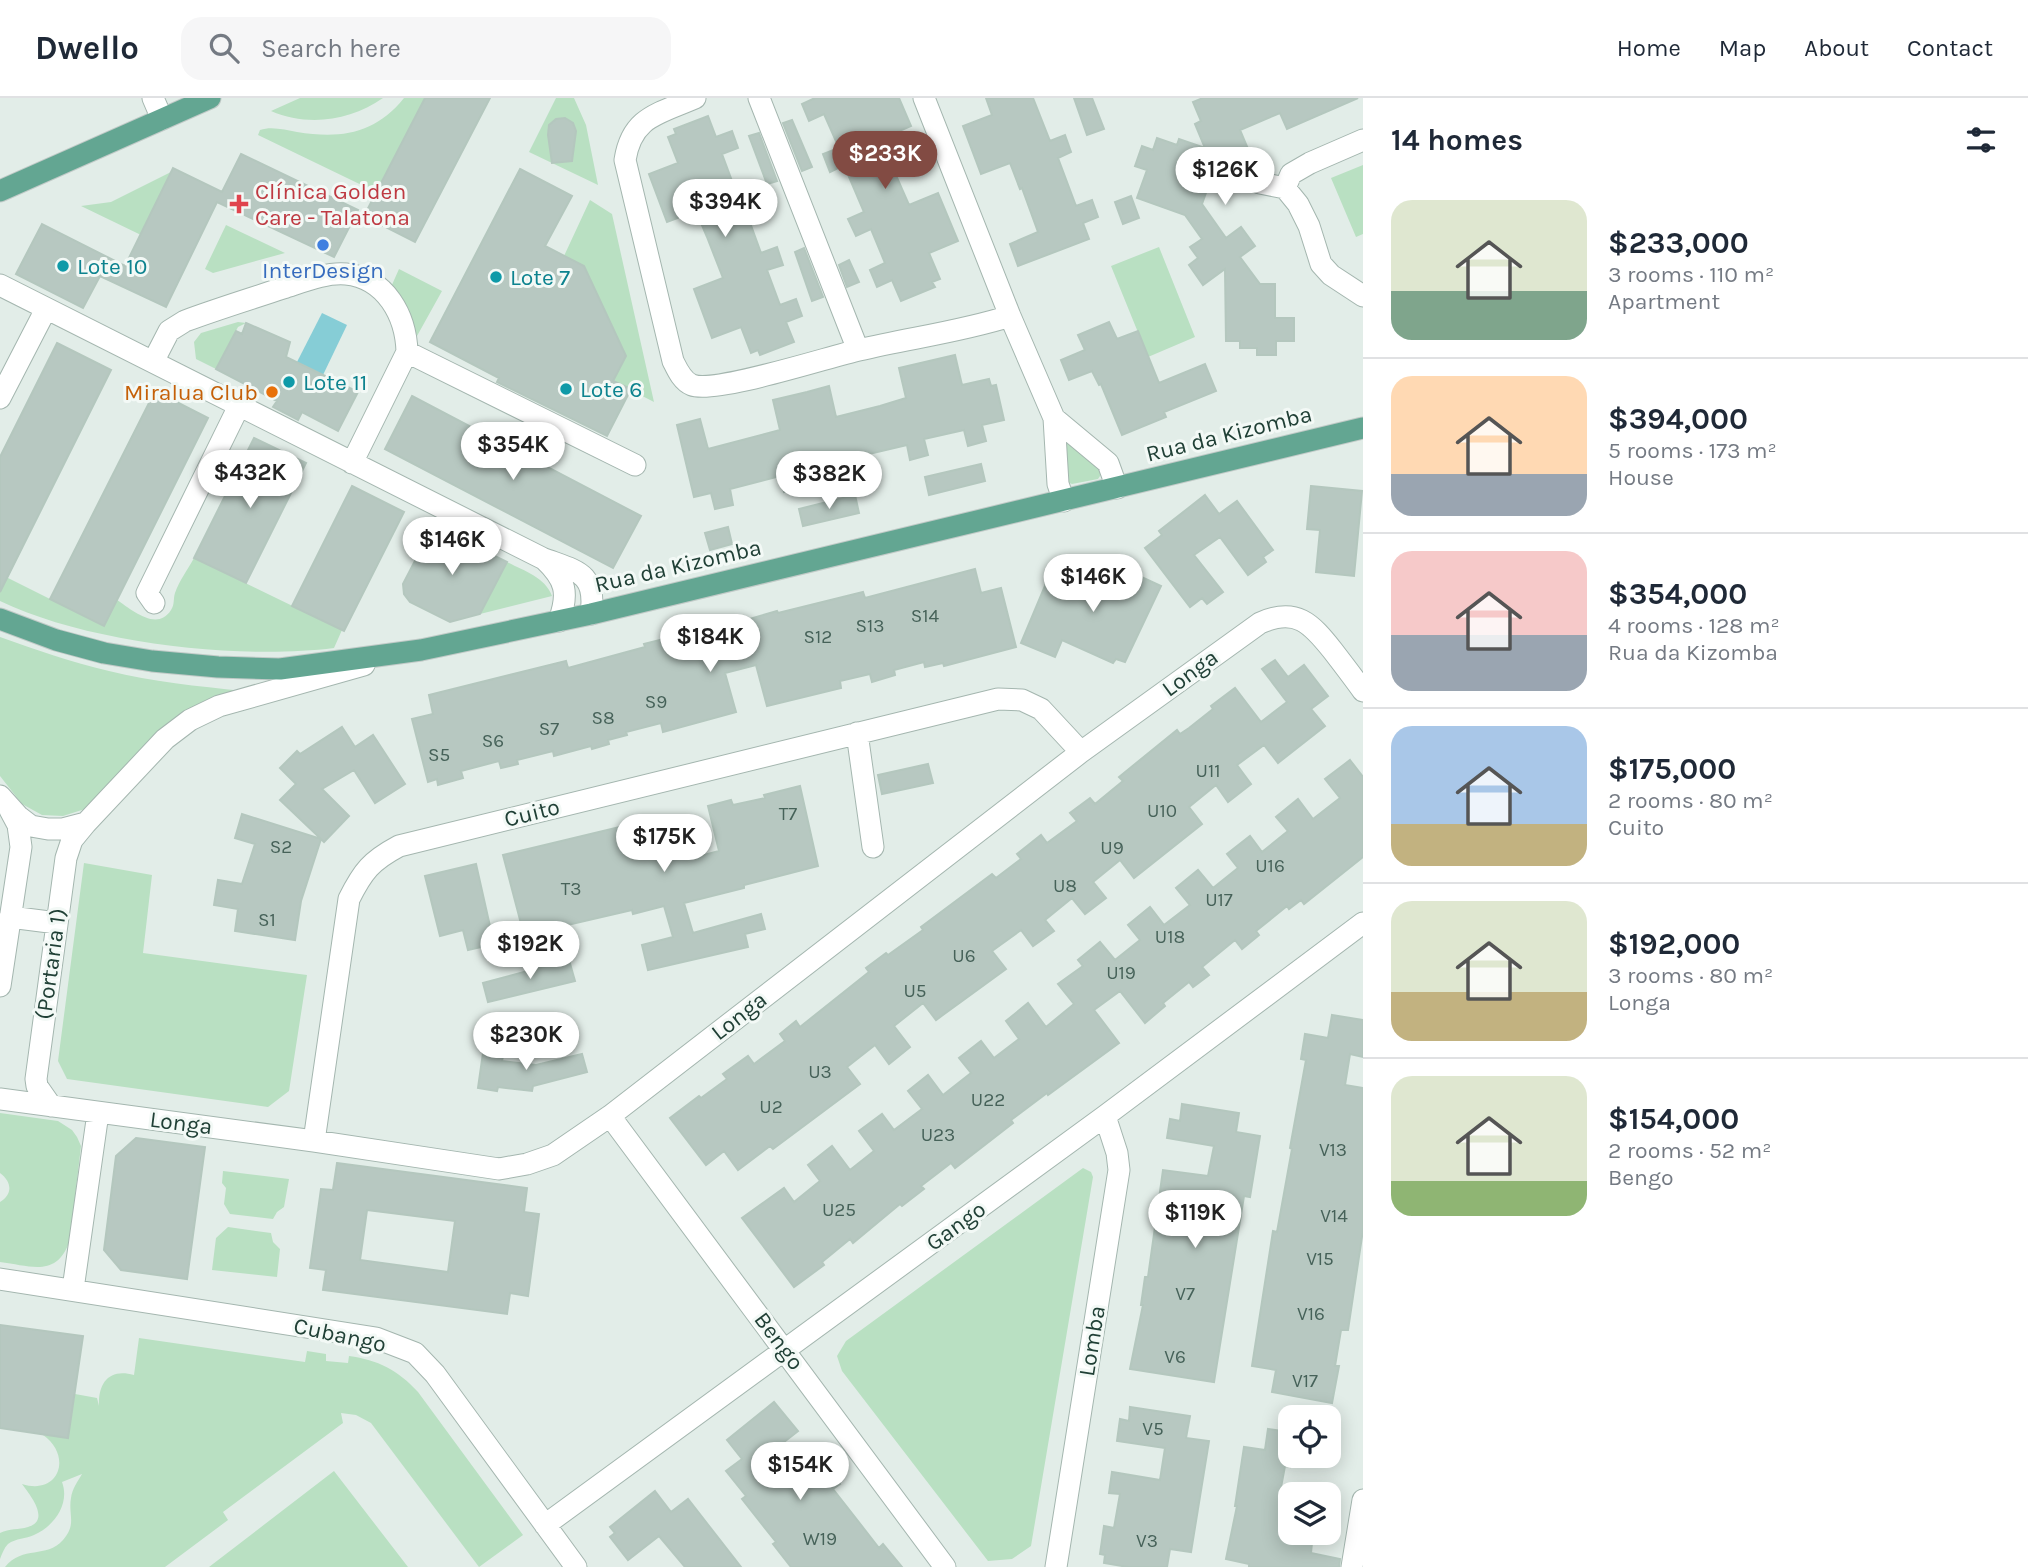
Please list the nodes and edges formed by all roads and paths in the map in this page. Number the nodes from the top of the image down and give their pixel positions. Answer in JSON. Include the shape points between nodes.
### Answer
{"nodes":[{"id":1,"x":153,"y":98,"type":"edge"},
{"id":2,"x":210,"y":98,"type":"edge"},
{"id":3,"x":695,"y":98,"type":"edge"},
{"id":4,"x":759,"y":98,"type":"edge"},
{"id":5,"x":924,"y":98,"type":"edge"},
{"id":6,"x":166,"y":111,"type":"edge"},
{"id":7,"x":1363,"y":139,"type":"edge"},
{"id":8,"x":1260,"y":183,"type":"dead end"},
{"id":9,"x":1285,"y":188,"type":"junction"},
{"id":10,"x":0,"y":191,"type":"edge"},
{"id":11,"x":0,"y":285,"type":"edge"},
{"id":12,"x":1363,"y":296,"type":"edge"},
{"id":13,"x":46,"y":309,"type":"junction"},
{"id":14,"x":1010,"y":316,"type":"junction"},
{"id":15,"x":858,"y":350,"type":"junction"},
{"id":16,"x":407,"y":352,"type":"junction"},
{"id":17,"x":153,"y":362,"type":"junction"},
{"id":18,"x":0,"y":398,"type":"edge"},
{"id":19,"x":239,"y":406,"type":"junction"},
{"id":20,"x":1054,"y":418,"type":"junction"},
{"id":21,"x":1363,"y":428,"type":"edge"},
{"id":22,"x":352,"y":463,"type":"junction"},
{"id":23,"x":635,"y":465,"type":"dead end"},
{"id":24,"x":1117,"y":488,"type":"junction"},
{"id":25,"x":1064,"y":501,"type":"junction"},
{"id":26,"x":542,"y":558,"type":"junction"},
{"id":27,"x":150,"y":598,"type":"dead end"},
{"id":28,"x":591,"y":614,"type":"junction"},
{"id":29,"x":0,"y":619,"type":"edge"},
{"id":30,"x":559,"y":621,"type":"junction"},
{"id":31,"x":421,"y":650,"type":"junction"},
{"id":32,"x":1363,"y":691,"type":"edge"},
{"id":33,"x":857,"y":733,"type":"junction"},
{"id":34,"x":1081,"y":752,"type":"junction"},
{"id":35,"x":3,"y":800,"type":"edge"},
{"id":36,"x":86,"y":822,"type":"junction"},
{"id":37,"x":873,"y":847,"type":"dead end"},
{"id":38,"x":10,"y":917,"type":"junction"},
{"id":39,"x":57,"y":923,"type":"junction"},
{"id":40,"x":1363,"y":923,"type":"edge"},
{"id":41,"x":0,"y":986,"type":"edge"},
{"id":42,"x":0,"y":1099,"type":"edge"},
{"id":43,"x":51,"y":1106,"type":"junction"},
{"id":44,"x":98,"y":1113,"type":"junction"},
{"id":45,"x":610,"y":1116,"type":"junction"},
{"id":46,"x":1105,"y":1116,"type":"junction"},
{"id":47,"x":314,"y":1140,"type":"junction"},
{"id":48,"x":0,"y":1279,"type":"edge"},
{"id":49,"x":73,"y":1289,"type":"junction"},
{"id":50,"x":786,"y":1350,"type":"junction"},
{"id":51,"x":1363,"y":1500,"type":"edge"},
{"id":52,"x":545,"y":1525,"type":"junction"},
{"id":53,"x":576,"y":1567,"type":"edge"},
{"id":54,"x":945,"y":1567,"type":"edge"},
{"id":55,"x":1056,"y":1567,"type":"edge"},
{"id":56,"x":1352,"y":1567,"type":"edge"}],
"edges":[{"from":1,"to":6,"type":"street"},
{"from":2,"to":6,"type":"main road"},
{"from":3,"to":15,"type":"street","via":[[647,119],[633,131],[625,160],[668,343],[680,374],[691,385],[708,387]]},
{"from":4,"to":15,"type":"street"},
{"from":5,"to":14,"type":"street"},
{"from":6,"to":10,"type":"main road"},
{"from":7,"to":9,"type":"street","via":[[1291,174]]},
{"from":8,"to":9,"type":"street"},
{"from":9,"to":12,"type":"street","via":[[1309,226],[1321,264]]},
{"from":11,"to":13,"type":"street"},
{"from":13,"to":17,"type":"street"},
{"from":13,"to":18,"type":"street"},
{"from":14,"to":15,"type":"street"},
{"from":14,"to":20,"type":"street"},
{"from":16,"to":17,"type":"street","via":[[407,337],[393,302],[367,279],[345,274],[314,279],[185,321],[169,331]]},
{"from":16,"to":22,"type":"street"},
{"from":16,"to":23,"type":"street"},
{"from":17,"to":19,"type":"street"},
{"from":19,"to":22,"type":"street"},
{"from":19,"to":27,"type":"street"},
{"from":20,"to":24,"type":"street","via":[[1108,463]]},
{"from":20,"to":25,"type":"street","via":[[1058,484]]},
{"from":21,"to":24,"type":"main road","name":"Rua da Kizomba"},
{"from":22,"to":26,"type":"street"},
{"from":24,"to":25,"type":"main road","name":"Rua da Kizomba"},
{"from":25,"to":28,"type":"main road","name":"Rua da Kizomba"},
{"from":26,"to":28,"type":"street","via":[[582,573],[591,584]]},
{"from":26,"to":30,"type":"street","via":[[558,573],[563,586],[566,600]]},
{"from":28,"to":30,"type":"main road","name":"Rua da Kizomba"},
{"from":29,"to":31,"type":"main road","name":"Rua da Kizomba","via":[[104,653],[218,667],[280,669]]},
{"from":30,"to":31,"type":"main road","name":"Rua da Kizomba"},
{"from":31,"to":36,"type":"street","name":"(Portaria 1)","via":[[276,688],[190,720],[165,739]]},
{"from":32,"to":34,"type":"street","name":"Longa","via":[[1315,627],[1289,616],[1274,616]]},
{"from":33,"to":34,"type":"street","name":"Cuito","via":[[998,699],[1022,700],[1041,709]]},
{"from":33,"to":37,"type":"street"},
{"from":33,"to":47,"type":"street","name":"Cuito","via":[[399,846],[376,858],[361,874],[349,899]]},
{"from":34,"to":45,"type":"street","name":"Longa"},
{"from":35,"to":36,"type":"street","via":[[31,825],[63,829]]},
{"from":35,"to":38,"type":"street","name":"(Portaria 1)","via":[[18,825],[21,847]]},
{"from":36,"to":39,"type":"street","name":"(Portaria 1)","via":[[66,858]]},
{"from":38,"to":39,"type":"street"},
{"from":38,"to":41,"type":"street","name":"(Portaria 1)"},
{"from":39,"to":43,"type":"street","name":"(Portaria 1)","via":[[36,1079]]},
{"from":40,"to":46,"type":"street","name":"Gango"},
{"from":42,"to":43,"type":"street","name":"Longa"},
{"from":43,"to":44,"type":"street","name":"Longa"},
{"from":44,"to":47,"type":"street","name":"Longa"},
{"from":44,"to":49,"type":"street"},
{"from":45,"to":47,"type":"street","name":"Longa","via":[[553,1155],[499,1169]]},
{"from":45,"to":50,"type":"street","name":"Bengo"},
{"from":46,"to":50,"type":"street","name":"Gango"},
{"from":46,"to":55,"type":"street","name":"Lomba","via":[[1119,1171]]},
{"from":48,"to":49,"type":"street","name":"Cubango"},
{"from":49,"to":52,"type":"street","name":"Cubango","via":[[376,1338],[415,1353]]},
{"from":50,"to":52,"type":"street","name":"Gango"},
{"from":50,"to":54,"type":"street","name":"Bengo"},
{"from":51,"to":56,"type":"street"},
{"from":52,"to":53,"type":"street","name":"Cubango"}]}
